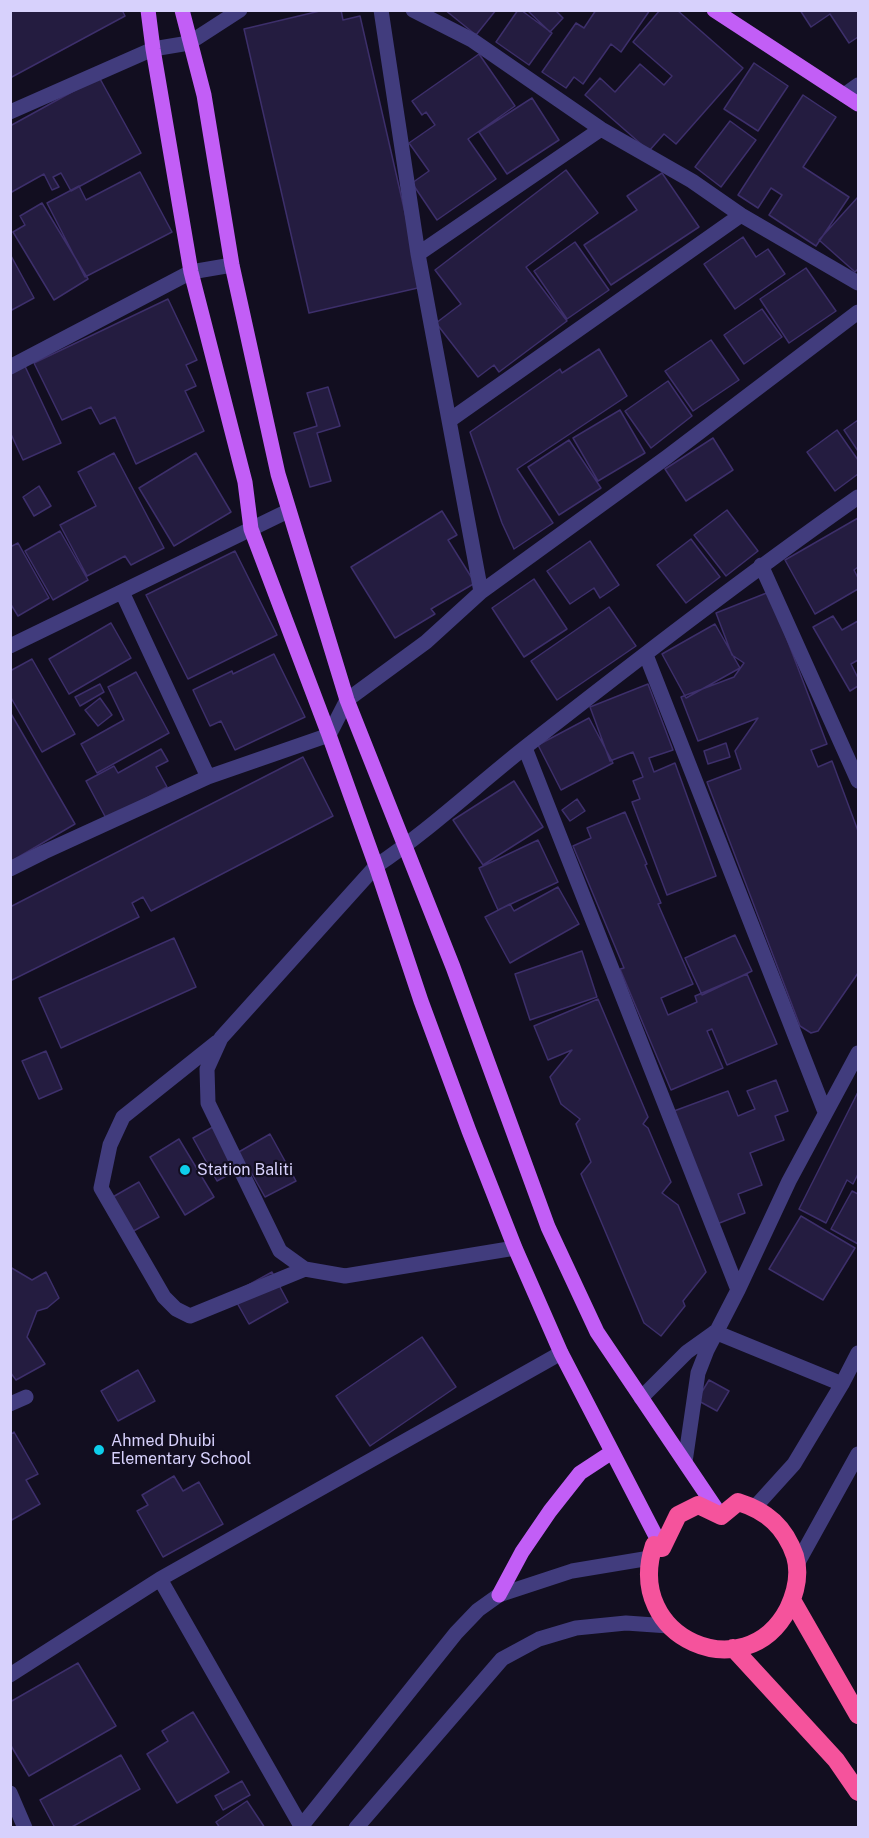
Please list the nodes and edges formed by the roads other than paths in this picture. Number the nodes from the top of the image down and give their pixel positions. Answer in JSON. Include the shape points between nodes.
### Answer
{"nodes":[{"id":1,"x":148,"y":10,"type":"edge"},
{"id":2,"x":182,"y":10,"type":"edge"},
{"id":3,"x":240,"y":10,"type":"edge"},
{"id":4,"x":381,"y":10,"type":"edge"},
{"id":5,"x":413,"y":10,"type":"edge"},
{"id":6,"x":714,"y":10,"type":"edge"},
{"id":7,"x":189,"y":43,"type":"junction"},
{"id":8,"x":153,"y":49,"type":"junction"},
{"id":9,"x":858,"y":86,"type":"edge"},
{"id":10,"x":844,"y":95,"type":"junction"},
{"id":11,"x":858,"y":105,"type":"edge"},
{"id":12,"x":10,"y":112,"type":"edge"},
{"id":13,"x":601,"y":129,"type":"junction"},
{"id":14,"x":741,"y":215,"type":"junction"},
{"id":15,"x":418,"y":254,"type":"junction"},
{"id":16,"x":232,"y":264,"type":"junction"},
{"id":17,"x":191,"y":272,"type":"junction"},
{"id":18,"x":858,"y":283,"type":"edge"},
{"id":19,"x":858,"y":312,"type":"edge"},
{"id":20,"x":10,"y":367,"type":"edge"},
{"id":21,"x":450,"y":420,"type":"junction"},
{"id":22,"x":858,"y":497,"type":"edge"},
{"id":23,"x":288,"y":511,"type":"junction"},
{"id":24,"x":251,"y":529,"type":"junction"},
{"id":25,"x":761,"y":565,"type":"junction"},
{"id":26,"x":122,"y":592,"type":"junction"},
{"id":27,"x":481,"y":592,"type":"junction"},
{"id":28,"x":10,"y":646,"type":"edge"},
{"id":29,"x":646,"y":655,"type":"junction"},
{"id":30,"x":347,"y":700,"type":"junction"},
{"id":31,"x":329,"y":735,"type":"junction"},
{"id":32,"x":525,"y":748,"type":"junction"},
{"id":33,"x":857,"y":770,"type":"edge"},
{"id":34,"x":208,"y":777,"type":"junction"},
{"id":35,"x":405,"y":846,"type":"junction"},
{"id":36,"x":376,"y":866,"type":"junction"},
{"id":37,"x":10,"y":869,"type":"edge"},
{"id":38,"x":221,"y":1038,"type":"junction"},
{"id":39,"x":858,"y":1053,"type":"edge"},
{"id":40,"x":825,"y":1112,"type":"junction"},
{"id":41,"x":515,"y":1248,"type":"junction"},
{"id":42,"x":305,"y":1269,"type":"junction"},
{"id":43,"x":738,"y":1290,"type":"junction"},
{"id":44,"x":715,"y":1332,"type":"junction"},
{"id":45,"x":561,"y":1353,"type":"junction"},
{"id":46,"x":858,"y":1353,"type":"edge"},
{"id":47,"x":842,"y":1384,"type":"junction"},
{"id":48,"x":26,"y":1397,"type":"dead end"},
{"id":49,"x":641,"y":1398,"type":"junction"},
{"id":50,"x":10,"y":1404,"type":"edge"},
{"id":51,"x":612,"y":1452,"type":"junction"},
{"id":52,"x":858,"y":1454,"type":"edge"},
{"id":53,"x":685,"y":1462,"type":"junction"},
{"id":54,"x":755,"y":1508,"type":"junction"},
{"id":55,"x":722,"y":1516,"type":"junction"},
{"id":56,"x":656,"y":1553,"type":"junction"},
{"id":57,"x":797,"y":1564,"type":"junction"},
{"id":58,"x":160,"y":1580,"type":"junction"},
{"id":59,"x":500,"y":1595,"type":"junction"},
{"id":60,"x":792,"y":1600,"type":"junction"},
{"id":61,"x":669,"y":1626,"type":"junction"},
{"id":62,"x":733,"y":1648,"type":"junction"},
{"id":63,"x":10,"y":1675,"type":"edge"},
{"id":64,"x":858,"y":1715,"type":"edge"},
{"id":65,"x":858,"y":1792,"type":"edge"},
{"id":66,"x":10,"y":1793,"type":"edge"},
{"id":67,"x":25,"y":1827,"type":"edge"},
{"id":68,"x":301,"y":1827,"type":"edge"},
{"id":69,"x":356,"y":1827,"type":"edge"}],
"edges":[{"from":1,"to":8,"type":"main road"},
{"from":2,"to":7,"type":"main road"},
{"from":3,"to":7,"type":"street"},
{"from":4,"to":15,"type":"street"},
{"from":5,"to":13,"type":"street","via":[[472,40]]},
{"from":6,"to":10,"type":"main road"},
{"from":7,"to":8,"type":"street"},
{"from":7,"to":16,"type":"main road","via":[[204,95]]},
{"from":8,"to":12,"type":"street"},
{"from":8,"to":17,"type":"main road"},
{"from":9,"to":10,"type":"street"},
{"from":10,"to":11,"type":"main road"},
{"from":13,"to":14,"type":"street","via":[[692,181]]},
{"from":13,"to":15,"type":"street"},
{"from":14,"to":18,"type":"street"},
{"from":14,"to":21,"type":"street"},
{"from":15,"to":21,"type":"street"},
{"from":16,"to":17,"type":"street"},
{"from":16,"to":23,"type":"main road"},
{"from":17,"to":20,"type":"street"},
{"from":17,"to":24,"type":"main road","via":[[245,482]]},
{"from":19,"to":27,"type":"street","via":[[668,458]]},
{"from":21,"to":27,"type":"street"},
{"from":22,"to":25,"type":"street"},
{"from":23,"to":24,"type":"street"},
{"from":23,"to":30,"type":"main road"},
{"from":24,"to":26,"type":"street"},
{"from":24,"to":31,"type":"main road"},
{"from":25,"to":29,"type":"street"},
{"from":25,"to":33,"type":"street"},
{"from":26,"to":28,"type":"street"},
{"from":26,"to":34,"type":"street"},
{"from":27,"to":30,"type":"street","via":[[426,642]]},
{"from":29,"to":32,"type":"street"},
{"from":29,"to":40,"type":"street"},
{"from":30,"to":31,"type":"street"},
{"from":30,"to":35,"type":"main road"},
{"from":31,"to":34,"type":"street"},
{"from":31,"to":36,"type":"main road"},
{"from":32,"to":35,"type":"street"},
{"from":32,"to":43,"type":"street"},
{"from":34,"to":37,"type":"street"},
{"from":35,"to":36,"type":"street"},
{"from":35,"to":49,"type":"main road","via":[[548,1227],[597,1332]]},
{"from":36,"to":38,"type":"street"},
{"from":36,"to":41,"type":"main road","via":[[421,1001]]},
{"from":38,"to":42,"type":"street","via":[[207,1069],[208,1102],[280,1251]]},
{"from":38,"to":42,"type":"street","via":[[123,1117],[110,1145],[101,1188],[164,1297],[190,1316]]},
{"from":39,"to":40,"type":"street"},
{"from":40,"to":43,"type":"street"},
{"from":41,"to":42,"type":"street","via":[[345,1276]]},
{"from":41,"to":45,"type":"main road"},
{"from":43,"to":44,"type":"street"},
{"from":44,"to":47,"type":"street"},
{"from":44,"to":49,"type":"street","via":[[687,1352]]},
{"from":44,"to":53,"type":"street","via":[[698,1373]]},
{"from":45,"to":51,"type":"main road"},
{"from":45,"to":58,"type":"street"},
{"from":46,"to":47,"type":"street"},
{"from":47,"to":54,"type":"street","via":[[794,1464]]},
{"from":48,"to":50,"type":"street"},
{"from":49,"to":53,"type":"main road"},
{"from":51,"to":56,"type":"main road"},
{"from":51,"to":59,"type":"main road","via":[[580,1473],[550,1511],[522,1552]]},
{"from":52,"to":57,"type":"street"},
{"from":53,"to":55,"type":"main road"},
{"from":54,"to":55,"type":"highway","via":[[738,1502]]},
{"from":54,"to":57,"type":"highway","via":[[782,1529]]},
{"from":55,"to":56,"type":"highway","via":[[698,1505],[678,1515]]},
{"from":56,"to":59,"type":"street","via":[[572,1571]]},
{"from":56,"to":61,"type":"highway","via":[[648,1573],[651,1596]]},
{"from":57,"to":60,"type":"highway"},
{"from":58,"to":63,"type":"street"},
{"from":58,"to":68,"type":"street"},
{"from":59,"to":68,"type":"street","via":[[478,1610],[456,1633]]},
{"from":60,"to":62,"type":"highway","via":[[770,1633]]},
{"from":60,"to":64,"type":"highway"},
{"from":61,"to":62,"type":"highway","via":[[694,1644]]},
{"from":61,"to":69,"type":"street","via":[[626,1623],[576,1628],[539,1639],[502,1659]]},
{"from":62,"to":65,"type":"highway","via":[[836,1760]]},
{"from":66,"to":67,"type":"street"}]}
